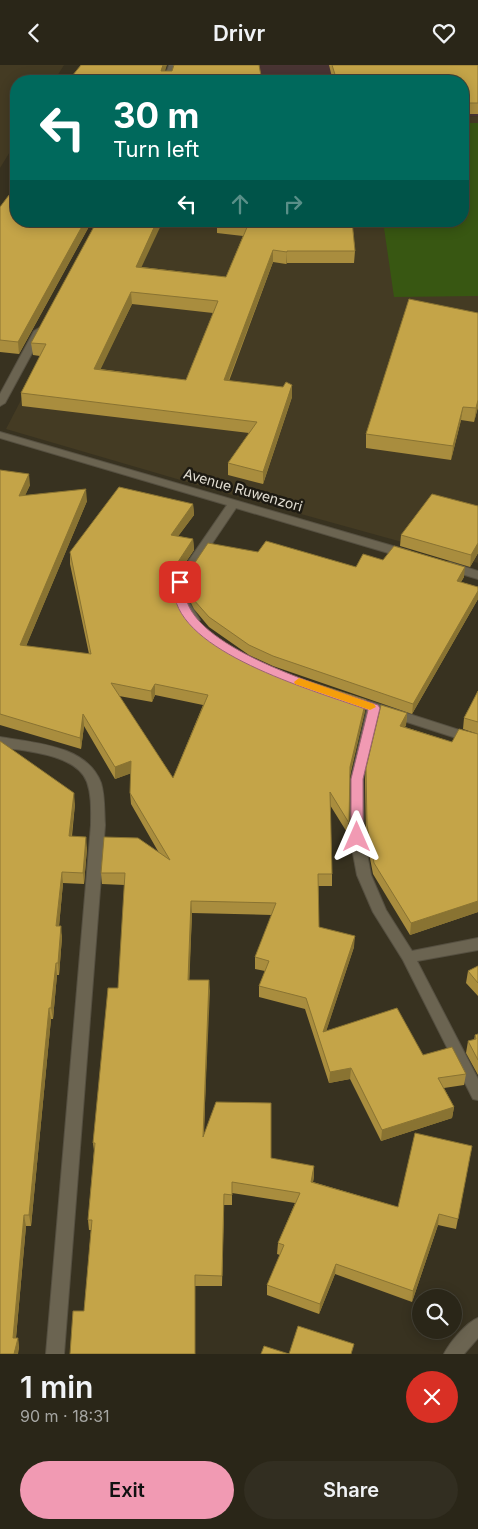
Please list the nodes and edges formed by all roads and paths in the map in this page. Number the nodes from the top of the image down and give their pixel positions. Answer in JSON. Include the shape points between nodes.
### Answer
{"nodes":[{"id":1,"x":42,"y":325,"type":"edge"},
{"id":2,"x":0,"y":403,"type":"edge"},
{"id":3,"x":0,"y":435,"type":"edge"},
{"id":4,"x":234,"y":503,"type":"junction"},
{"id":5,"x":422,"y":558,"type":"edge"},
{"id":6,"x":440,"y":564,"type":"edge"},
{"id":7,"x":478,"y":575,"type":"edge"},
{"id":8,"x":204,"y":631,"type":"edge"},
{"id":9,"x":339,"y":695,"type":"edge"},
{"id":10,"x":374,"y":708,"type":"junction"},
{"id":11,"x":478,"y":741,"type":"edge"},
{"id":12,"x":0,"y":742,"type":"edge"},
{"id":13,"x":478,"y":943,"type":"edge"},
{"id":14,"x":408,"y":957,"type":"junction"},
{"id":15,"x":478,"y":1094,"type":"edge"},
{"id":16,"x":478,"y":1326,"type":"edge"},
{"id":17,"x":55,"y":1354,"type":"edge"},
{"id":18,"x":453,"y":1354,"type":"edge"}],
"edges":[{"from":1,"to":2,"type":"street"},
{"from":3,"to":4,"type":"street","name":"Avenue Ruwenzori"},
{"from":4,"to":5,"type":"street","name":"Avenue Ruwenzori"},
{"from":4,"to":8,"type":"street","via":[[180,582],[180,597],[187,613]]},
{"from":6,"to":7,"type":"street"},
{"from":9,"to":10,"type":"street"},
{"from":10,"to":11,"type":"street"},
{"from":10,"to":14,"type":"street","via":[[357,779],[357,837],[364,875],[380,912]]},
{"from":12,"to":17,"type":"street","via":[[58,753],[81,763],[92,777],[95,790],[98,825]]},
{"from":13,"to":14,"type":"street"},
{"from":14,"to":15,"type":"street"},
{"from":16,"to":18,"type":"street"}]}
